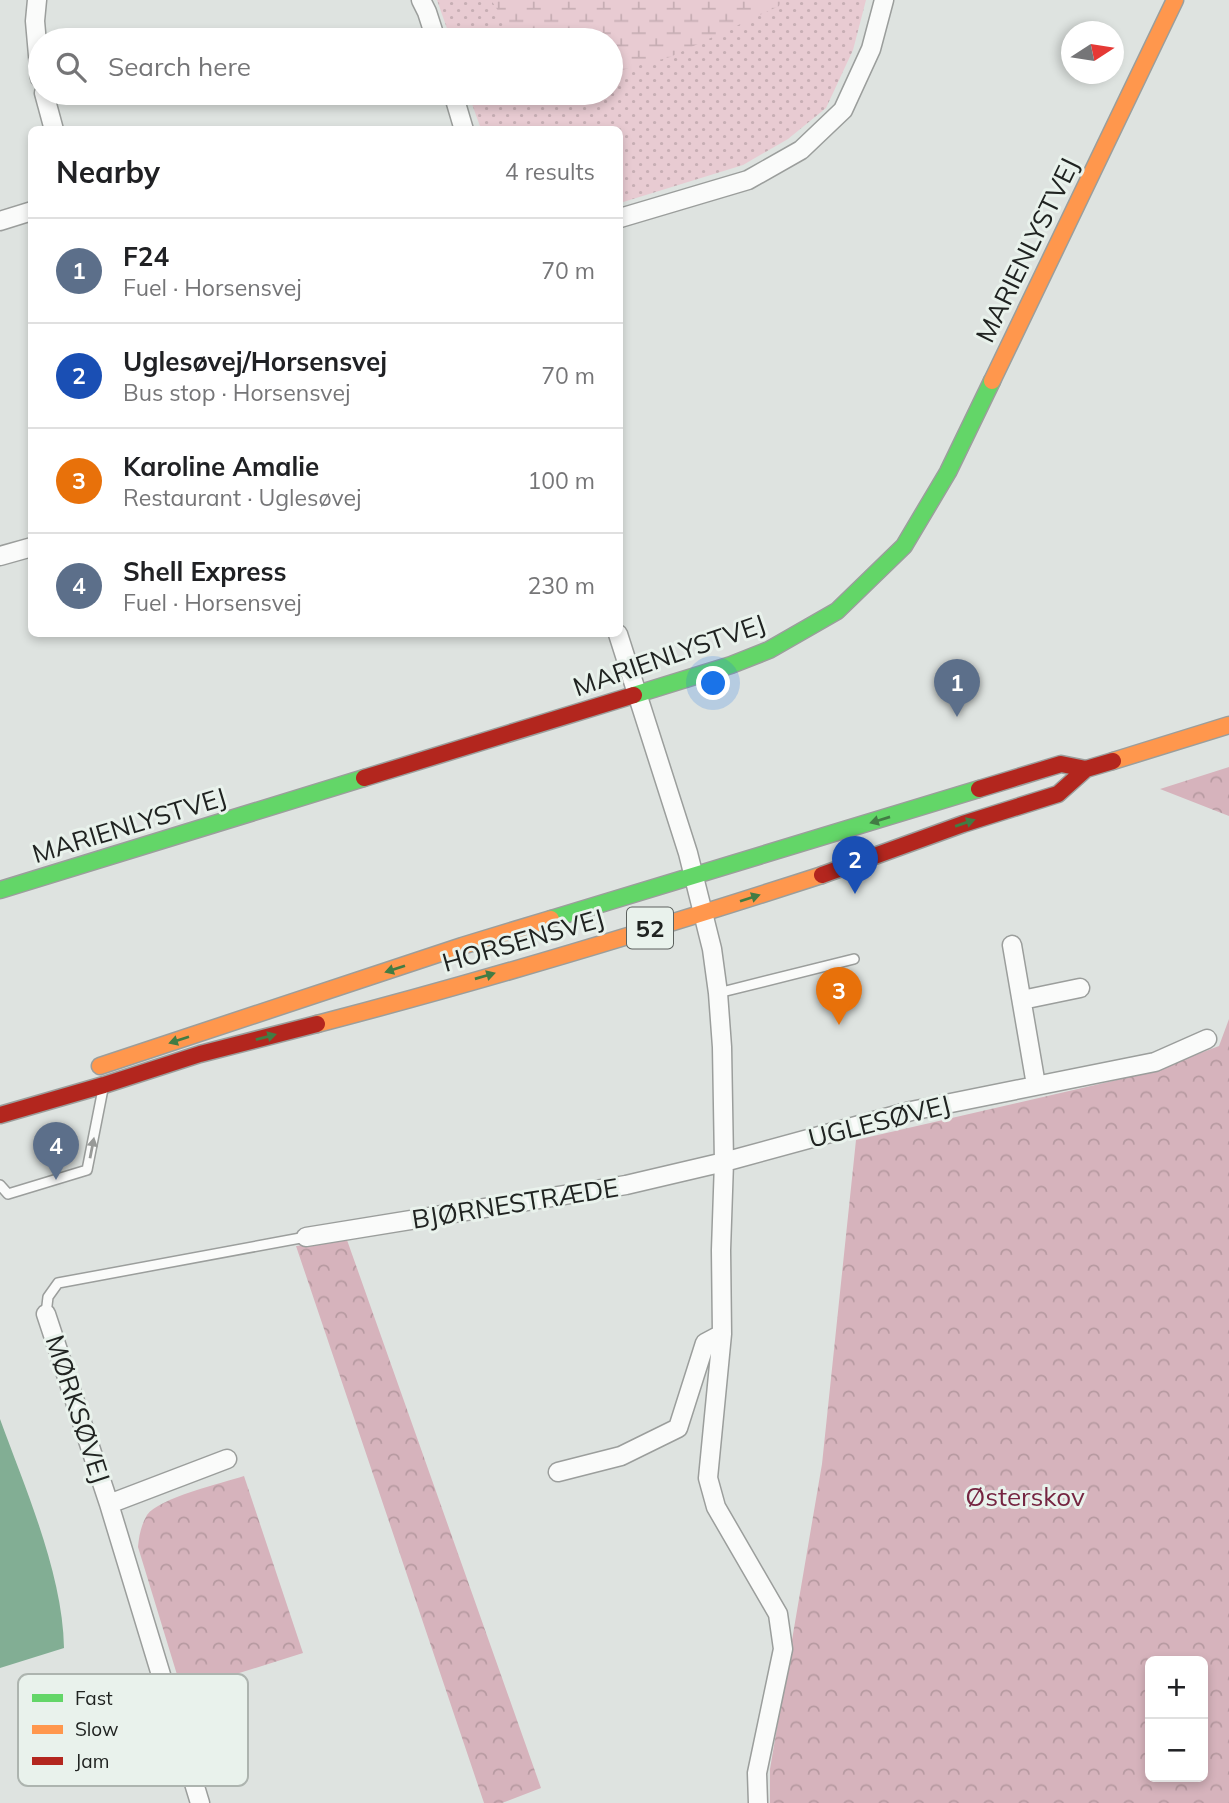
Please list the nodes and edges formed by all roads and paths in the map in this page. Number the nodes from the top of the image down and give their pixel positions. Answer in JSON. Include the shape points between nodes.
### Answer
{"nodes":[{"id":1,"x":37,"y":0,"type":"edge"},
{"id":2,"x":421,"y":0,"type":"edge"},
{"id":3,"x":884,"y":0,"type":"edge"},
{"id":4,"x":1175,"y":0,"type":"edge"},
{"id":5,"x":36,"y":28,"type":"edge"},
{"id":6,"x":432,"y":28,"type":"edge"},
{"id":7,"x":47,"y":105,"type":"edge"},
{"id":8,"x":457,"y":105,"type":"edge"},
{"id":9,"x":53,"y":126,"type":"edge"},
{"id":10,"x":463,"y":126,"type":"edge"},
{"id":11,"x":28,"y":212,"type":"edge"},
{"id":12,"x":623,"y":217,"type":"edge"},
{"id":13,"x":0,"y":221,"type":"edge"},
{"id":14,"x":28,"y":548,"type":"edge"},
{"id":15,"x":0,"y":556,"type":"edge"},
{"id":16,"x":619,"y":637,"type":"edge"},
{"id":17,"x":636,"y":695,"type":"junction"},
{"id":18,"x":1229,"y":725,"type":"edge"},
{"id":19,"x":1086,"y":769,"type":"junction"},
{"id":20,"x":694,"y":876,"type":"junction"},
{"id":21,"x":0,"y":890,"type":"edge"},
{"id":22,"x":704,"y":912,"type":"junction"},
{"id":23,"x":1012,"y":945,"type":"dead end"},
{"id":24,"x":854,"y":959,"type":"dead end"},
{"id":25,"x":1080,"y":988,"type":"dead end"},
{"id":26,"x":718,"y":993,"type":"junction"},
{"id":27,"x":1021,"y":1000,"type":"junction"},
{"id":28,"x":1207,"y":1039,"type":"dead end"},
{"id":29,"x":90,"y":1069,"type":"dead end"},
{"id":30,"x":104,"y":1085,"type":"junction"},
{"id":31,"x":1036,"y":1085,"type":"junction"},
{"id":32,"x":0,"y":1115,"type":"edge"},
{"id":33,"x":724,"y":1162,"type":"junction"},
{"id":34,"x":0,"y":1185,"type":"edge"},
{"id":35,"x":306,"y":1237,"type":"joint"},
{"id":36,"x":46,"y":1314,"type":"joint"},
{"id":37,"x":722,"y":1334,"type":"junction"},
{"id":38,"x":227,"y":1459,"type":"dead end"},
{"id":39,"x":558,"y":1472,"type":"dead end"},
{"id":40,"x":109,"y":1504,"type":"junction"},
{"id":41,"x":161,"y":1674,"type":"edge"},
{"id":42,"x":195,"y":1786,"type":"edge"},
{"id":43,"x":200,"y":1803,"type":"edge"},
{"id":44,"x":758,"y":1803,"type":"edge"}],
"edges":[{"from":1,"to":5,"type":"street"},
{"from":2,"to":6,"type":"street"},
{"from":3,"to":12,"type":"street","via":[[871,50],[843,110],[801,150],[748,180]]},
{"from":4,"to":17,"type":"main road","name":"MARIENLYSTVEJ","via":[[948,472],[904,546],[837,611],[769,650]]},
{"from":7,"to":9,"type":"street"},
{"from":8,"to":10,"type":"street"},
{"from":11,"to":13,"type":"street"},
{"from":14,"to":15,"type":"street"},
{"from":16,"to":17,"type":"street"},
{"from":17,"to":20,"type":"street"},
{"from":17,"to":21,"type":"main road","name":"MARIENLYSTVEJ"},
{"from":18,"to":19,"type":"main road","name":"HORSENSVEJ","number":"52"},
{"from":19,"to":20,"type":"main road","name":"HORSENSVEJ","number":"52","one_way":true,"via":[[1061,764]]},
{"from":22,"to":19,"type":"main road","name":"HORSENSVEJ","number":"52","one_way":true,"via":[[1058,794]]},
{"from":20,"to":22,"type":"street"},
{"from":20,"to":29,"type":"main road","name":"HORSENSVEJ","number":"52","one_way":true,"via":[[462,946]]},
{"from":22,"to":26,"type":"street"},
{"from":30,"to":22,"type":"main road","name":"HORSENSVEJ","number":"52","one_way":true},
{"from":23,"to":27,"type":"street"},
{"from":24,"to":26,"type":"lane"},
{"from":25,"to":27,"type":"street"},
{"from":26,"to":33,"type":"street"},
{"from":27,"to":31,"type":"street"},
{"from":28,"to":31,"type":"street","name":"UGLESØVEJ","via":[[1154,1062]]},
{"from":30,"to":32,"type":"main road","name":"HORSENSVEJ","number":"52"},
{"from":34,"to":30,"type":"lane","one_way":true,"via":[[8,1194],[87,1170]]},
{"from":31,"to":33,"type":"street","name":"UGLESØVEJ","via":[[911,1111]]},
{"from":33,"to":35,"type":"street","name":"BJØRNESTRÆDE","via":[[626,1185]]},
{"from":33,"to":37,"type":"street"},
{"from":35,"to":36,"type":"lane","via":[[58,1283],[48,1297]]},
{"from":36,"to":40,"type":"street","name":"MØRKSØVEJ"},
{"from":37,"to":39,"type":"street","via":[[705,1343],[678,1429],[621,1456]]},
{"from":37,"to":44,"type":"street","via":[[708,1478],[716,1507],[778,1614],[783,1649],[757,1773]]},
{"from":38,"to":40,"type":"street","name":"MØRKSØVEJ"},
{"from":40,"to":41,"type":"street","name":"MØRKSØVEJ"},
{"from":42,"to":43,"type":"street","name":"MØRKSØVEJ"}]}
